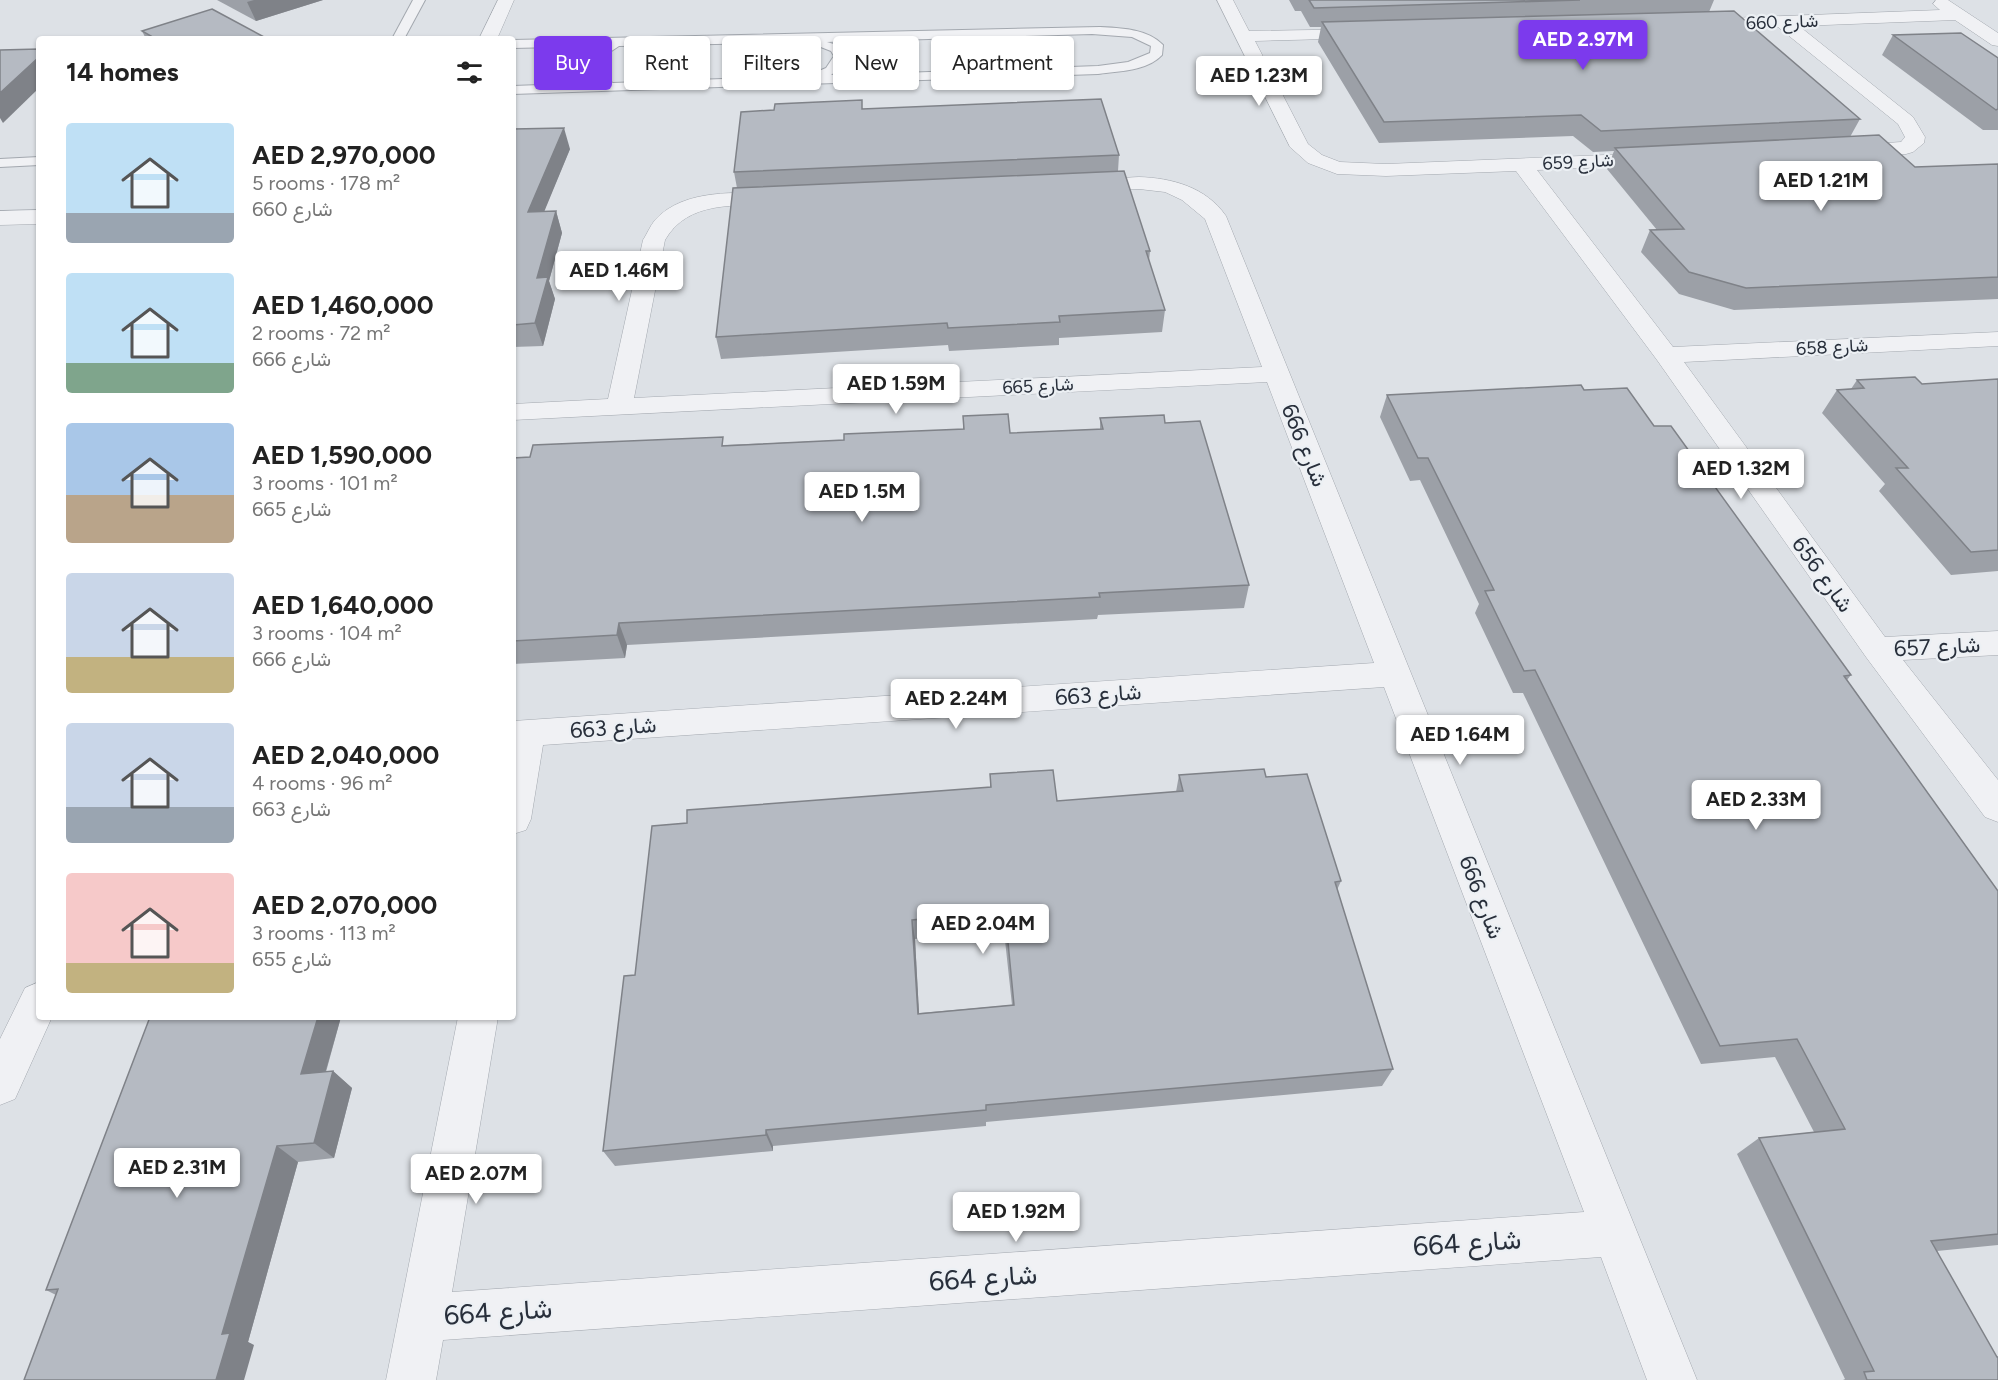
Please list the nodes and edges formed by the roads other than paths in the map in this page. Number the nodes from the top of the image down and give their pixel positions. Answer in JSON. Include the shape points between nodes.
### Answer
{"nodes":[{"id":1,"x":419,"y":0,"type":"edge"},
{"id":2,"x":506,"y":0,"type":"edge"},
{"id":3,"x":1225,"y":0,"type":"edge"},
{"id":4,"x":1937,"y":0,"type":"edge"},
{"id":5,"x":1959,"y":15,"type":"junction"},
{"id":6,"x":1783,"y":22,"type":"junction"},
{"id":7,"x":1687,"y":25,"type":"edge"},
{"id":8,"x":1376,"y":33,"type":"edge"},
{"id":9,"x":400,"y":36,"type":"edge"},
{"id":10,"x":489,"y":36,"type":"edge"},
{"id":11,"x":893,"y":36,"type":"edge"},
{"id":12,"x":1244,"y":36,"type":"junction"},
{"id":13,"x":722,"y":40,"type":"edge"},
{"id":14,"x":1998,"y":41,"type":"edge"},
{"id":15,"x":617,"y":42,"type":"junction"},
{"id":16,"x":821,"y":43,"type":"edge"},
{"id":17,"x":516,"y":44,"type":"edge"},
{"id":18,"x":612,"y":45,"type":"edge"},
{"id":19,"x":821,"y":73,"type":"edge"},
{"id":20,"x":919,"y":75,"type":"edge"},
{"id":21,"x":722,"y":82,"type":"edge"},
{"id":22,"x":612,"y":86,"type":"edge"},
{"id":23,"x":534,"y":89,"type":"edge"},
{"id":24,"x":516,"y":90,"type":"edge"},
{"id":25,"x":1825,"y":152,"type":"edge"},
{"id":26,"x":1673,"y":158,"type":"edge"},
{"id":27,"x":36,"y":161,"type":"edge"},
{"id":28,"x":0,"y":163,"type":"edge"},
{"id":29,"x":1522,"y":165,"type":"junction"},
{"id":30,"x":1069,"y":186,"type":"edge"},
{"id":31,"x":795,"y":199,"type":"edge"},
{"id":32,"x":36,"y":215,"type":"edge"},
{"id":33,"x":0,"y":218,"type":"edge"},
{"id":34,"x":1998,"y":339,"type":"edge"},
{"id":35,"x":1666,"y":355,"type":"junction"},
{"id":36,"x":1276,"y":374,"type":"junction"},
{"id":37,"x":619,"y":408,"type":"junction"},
{"id":38,"x":516,"y":412,"type":"edge"},
{"id":39,"x":1998,"y":643,"type":"edge"},
{"id":40,"x":1877,"y":649,"type":"junction"},
{"id":41,"x":1396,"y":674,"type":"junction"},
{"id":42,"x":521,"y":733,"type":"edge"},
{"id":43,"x":516,"y":787,"type":"edge"},
{"id":44,"x":1998,"y":807,"type":"edge"},
{"id":45,"x":36,"y":1007,"type":"edge"},
{"id":46,"x":477,"y":1020,"type":"edge"},
{"id":47,"x":0,"y":1084,"type":"edge"},
{"id":48,"x":1613,"y":1233,"type":"junction"},
{"id":49,"x":424,"y":1318,"type":"junction"},
{"id":50,"x":411,"y":1380,"type":"edge"},
{"id":51,"x":1672,"y":1380,"type":"edge"}],
"edges":[{"from":1,"to":9,"type":"lane"},
{"from":2,"to":10,"type":"street"},
{"from":3,"to":12,"type":"street","name":"شارع 659"},
{"from":4,"to":5,"type":"street"},
{"from":5,"to":6,"type":"street","name":"شارع 660"},
{"from":5,"to":14,"type":"street"},
{"from":6,"to":7,"type":"street","name":"شارع 660"},
{"from":6,"to":25,"type":"street","via":[[1906,122],[1916,137],[1906,148]]},
{"from":8,"to":12,"type":"street"},
{"from":11,"to":20,"type":"lane","via":[[1092,30],[1126,32],[1157,45],[1156,55],[1146,61],[1098,70]]},
{"from":12,"to":29,"type":"street","name":"شارع 659","via":[[1300,147],[1315,159],[1337,168],[1386,170]]},
{"from":13,"to":15,"type":"lane"},
{"from":15,"to":17,"type":"lane"},
{"from":15,"to":18,"type":"lane"},
{"from":16,"to":19,"type":"lane","via":[[836,49],[840,56],[838,63]]},
{"from":21,"to":22,"type":"lane"},
{"from":23,"to":24,"type":"lane"},
{"from":26,"to":29,"type":"street","name":"شارع 659"},
{"from":27,"to":28,"type":"lane"},
{"from":29,"to":35,"type":"street","name":"شارع 656"},
{"from":30,"to":36,"type":"street","name":"شارع 666","via":[[1168,186],[1189,194],[1215,216]]},
{"from":31,"to":37,"type":"street","via":[[699,203],[667,218],[654,240]]},
{"from":32,"to":33,"type":"street"},
{"from":34,"to":35,"type":"street","name":"شارع 658"},
{"from":35,"to":40,"type":"street","name":"شارع 656"},
{"from":36,"to":37,"type":"street","name":"شارع 665"},
{"from":36,"to":41,"type":"street","name":"شارع 666"},
{"from":37,"to":38,"type":"street","name":"شارع 665"},
{"from":39,"to":40,"type":"street","name":"شارع 657"},
{"from":40,"to":44,"type":"street","name":"شارع 656"},
{"from":41,"to":42,"type":"street","name":"شارع 663"},
{"from":41,"to":48,"type":"street","name":"شارع 666"},
{"from":42,"to":43,"type":"street"},
{"from":45,"to":47,"type":"street"},
{"from":46,"to":49,"type":"street"},
{"from":48,"to":49,"type":"street","name":"شارع 664"},
{"from":48,"to":51,"type":"street","name":"شارع 666"},
{"from":49,"to":50,"type":"street"}]}
